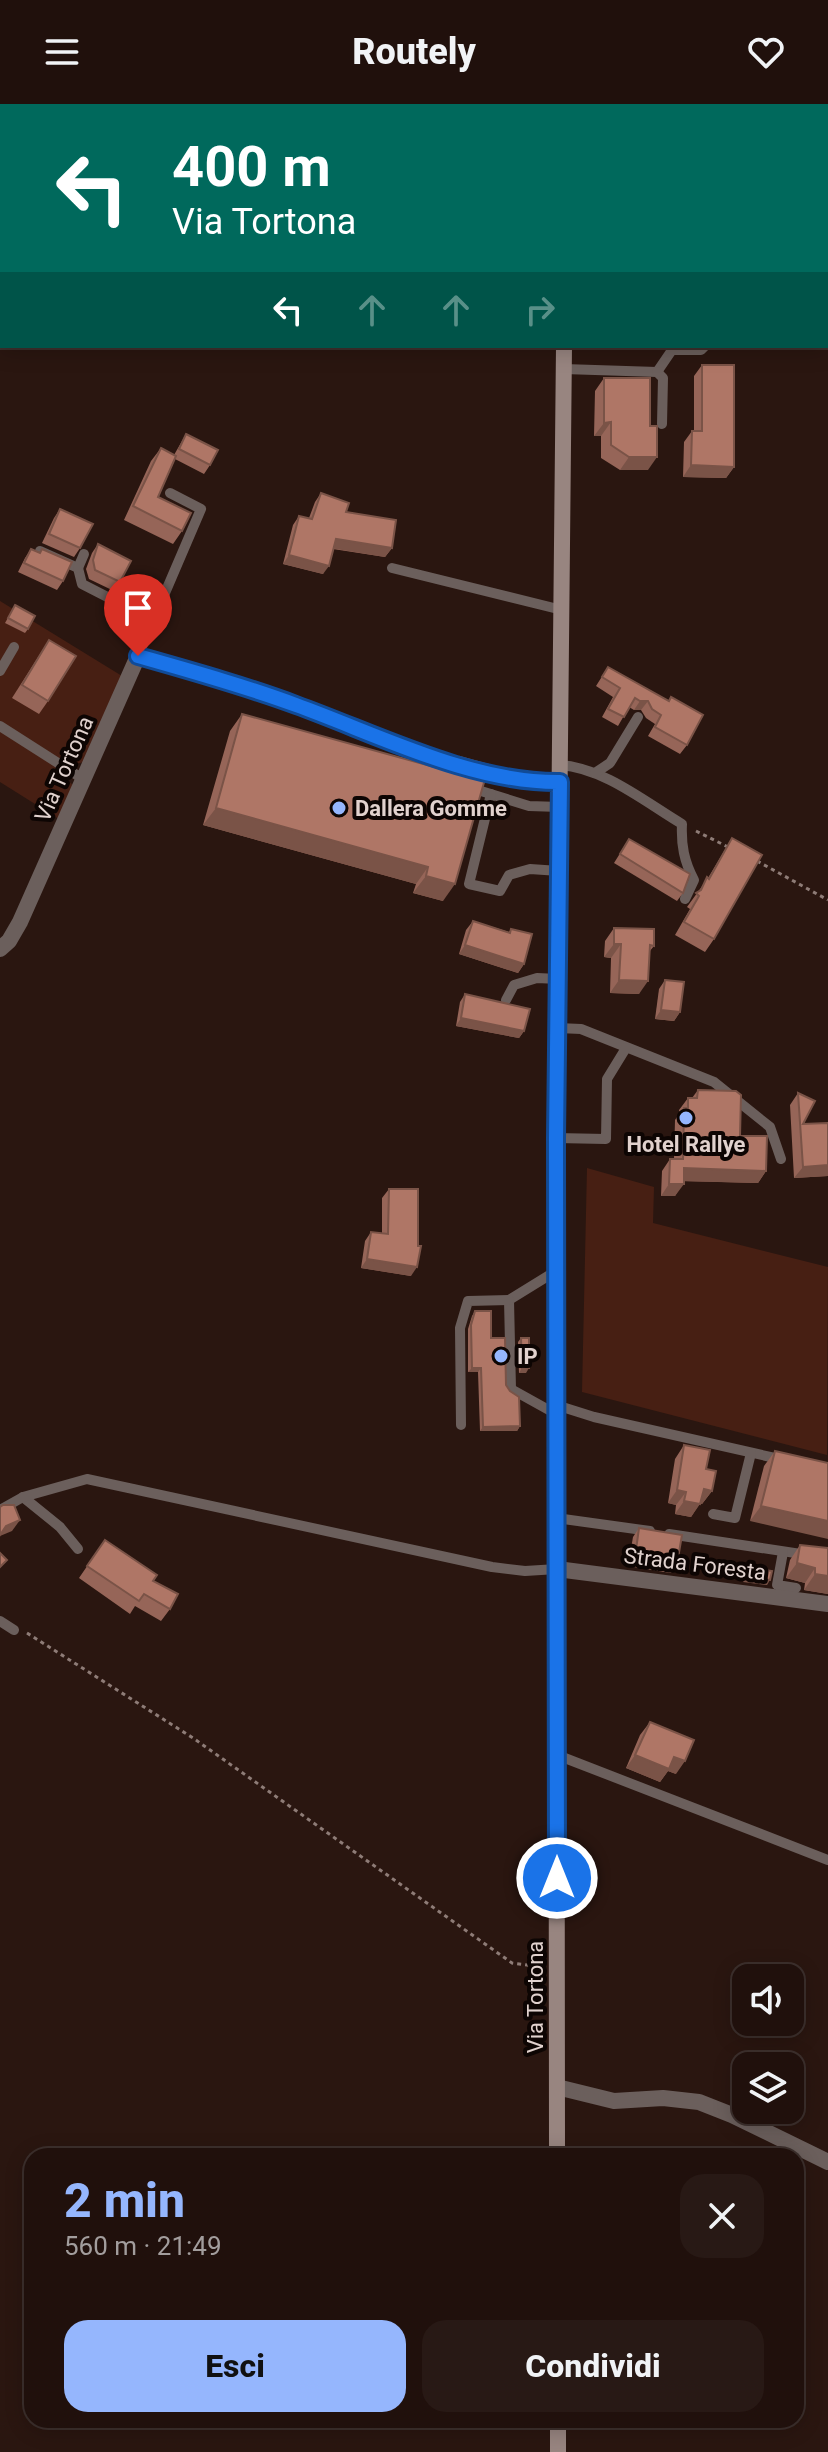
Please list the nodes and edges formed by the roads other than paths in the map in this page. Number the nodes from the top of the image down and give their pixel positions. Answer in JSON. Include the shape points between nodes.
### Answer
{"nodes":[{"id":1,"x":564,"y":348,"type":"edge"},
{"id":2,"x":703,"y":348,"type":"edge"},
{"id":3,"x":564,"y":369,"type":"junction"},
{"id":4,"x":657,"y":372,"type":"junction"},
{"id":5,"x":662,"y":424,"type":"dead end"},
{"id":6,"x":170,"y":493,"type":"dead end"},
{"id":7,"x":40,"y":551,"type":"edge"},
{"id":8,"x":84,"y":554,"type":"edge"},
{"id":9,"x":78,"y":568,"type":"junction"},
{"id":10,"x":392,"y":568,"type":"dead end"},
{"id":11,"x":158,"y":609,"type":"junction"},
{"id":12,"x":562,"y":610,"type":"junction"},
{"id":13,"x":14,"y":647,"type":"dead end"},
{"id":14,"x":138,"y":656,"type":"junction"},
{"id":15,"x":0,"y":671,"type":"edge"},
{"id":16,"x":638,"y":717,"type":"dead end"},
{"id":17,"x":0,"y":726,"type":"edge"},
{"id":18,"x":560,"y":773,"type":"junction"},
{"id":19,"x":595,"y":773,"type":"junction"},
{"id":20,"x":83,"y":779,"type":"junction"},
{"id":21,"x":560,"y":807,"type":"junction"},
{"id":22,"x":559,"y":871,"type":"junction"},
{"id":23,"x":685,"y":899,"type":"edge"},
{"id":24,"x":0,"y":949,"type":"edge"},
{"id":25,"x":558,"y":979,"type":"junction"},
{"id":26,"x":506,"y":1000,"type":"edge"},
{"id":27,"x":558,"y":1028,"type":"junction"},
{"id":28,"x":626,"y":1048,"type":"junction"},
{"id":29,"x":556,"y":1138,"type":"junction"},
{"id":30,"x":781,"y":1159,"type":"dead end"},
{"id":31,"x":556,"y":1271,"type":"junction"},
{"id":32,"x":509,"y":1300,"type":"junction"},
{"id":33,"x":556,"y":1409,"type":"junction"},
{"id":34,"x":461,"y":1425,"type":"dead end"},
{"id":35,"x":751,"y":1453,"type":"junction"},
{"id":36,"x":797,"y":1463,"type":"edge"},
{"id":37,"x":23,"y":1497,"type":"junction"},
{"id":38,"x":0,"y":1510,"type":"edge"},
{"id":39,"x":713,"y":1514,"type":"dead end"},
{"id":40,"x":556,"y":1518,"type":"junction"},
{"id":41,"x":78,"y":1549,"type":"dead end"},
{"id":42,"x":783,"y":1552,"type":"junction"},
{"id":43,"x":828,"y":1558,"type":"edge"},
{"id":44,"x":557,"y":1569,"type":"junction"},
{"id":45,"x":796,"y":1588,"type":"dead end"},
{"id":46,"x":828,"y":1604,"type":"edge"},
{"id":47,"x":0,"y":1621,"type":"edge"},
{"id":48,"x":14,"y":1630,"type":"road end"},
{"id":49,"x":557,"y":1755,"type":"junction"},
{"id":50,"x":828,"y":1860,"type":"edge"},
{"id":51,"x":557,"y":2087,"type":"junction"},
{"id":52,"x":557,"y":2148,"type":"edge"},
{"id":53,"x":799,"y":2148,"type":"edge"},
{"id":54,"x":804,"y":2150,"type":"edge"},
{"id":55,"x":828,"y":2162,"type":"edge"},
{"id":56,"x":558,"y":2428,"type":"edge"},
{"id":57,"x":558,"y":2452,"type":"edge"}],
"edges":[{"from":1,"to":3,"type":"main road","name":"Via Tortona"},
{"from":2,"to":4,"type":"lane","via":[[672,350]]},
{"from":3,"to":4,"type":"lane"},
{"from":3,"to":12,"type":"main road","name":"Via Tortona"},
{"from":4,"to":5,"type":"lane","via":[[663,378]]},
{"from":6,"to":11,"type":"lane","via":[[201,509]]},
{"from":7,"to":9,"type":"lane"},
{"from":8,"to":9,"type":"lane"},
{"from":9,"to":11,"type":"lane","via":[[82,584],[114,601],[121,604],[124,591]]},
{"from":10,"to":12,"type":"lane"},
{"from":11,"to":14,"type":"lane"},
{"from":12,"to":18,"type":"main road","name":"Via Tortona"},
{"from":13,"to":15,"type":"lane"},
{"from":14,"to":18,"type":"street","via":[[492,774]]},
{"from":14,"to":20,"type":"street","name":"Via Tortona"},
{"from":16,"to":19,"type":"lane","via":[[610,763]]},
{"from":17,"to":20,"type":"lane"},
{"from":18,"to":19,"type":"lane","via":[[575,766]]},
{"from":18,"to":21,"type":"main road","name":"Via Tortona"},
{"from":19,"to":23,"type":"lane","via":[[682,824],[683,854],[694,880]]},
{"from":20,"to":24,"type":"street","name":"Via Tortona","via":[[20,922]]},
{"from":21,"to":22,"type":"main road","name":"Via Tortona"},
{"from":21,"to":22,"type":"lane","via":[[529,806],[486,793],[469,884],[500,891],[509,875],[530,869]]},
{"from":22,"to":25,"type":"main road","name":"Via Tortona"},
{"from":25,"to":26,"type":"lane","via":[[514,985]]},
{"from":25,"to":27,"type":"main road","name":"Via Tortona"},
{"from":27,"to":28,"type":"lane","via":[[581,1029]]},
{"from":27,"to":29,"type":"main road","name":"Via Tortona"},
{"from":28,"to":29,"type":"lane","via":[[607,1079],[606,1139]]},
{"from":28,"to":30,"type":"lane","via":[[714,1082],[770,1127]]},
{"from":29,"to":31,"type":"main road","name":"Via Tortona"},
{"from":31,"to":32,"type":"lane"},
{"from":31,"to":33,"type":"main road","name":"Via Tortona"},
{"from":32,"to":33,"type":"lane","via":[[511,1389]]},
{"from":32,"to":34,"type":"lane","via":[[468,1301],[460,1328]]},
{"from":33,"to":35,"type":"lane"},
{"from":33,"to":40,"type":"main road","name":"Via Tortona"},
{"from":35,"to":36,"type":"lane"},
{"from":35,"to":39,"type":"lane","via":[[735,1518]]},
{"from":37,"to":38,"type":"lane"},
{"from":37,"to":41,"type":"lane"},
{"from":37,"to":44,"type":"lane","via":[[87,1479],[492,1567]]},
{"from":40,"to":42,"type":"lane"},
{"from":40,"to":44,"type":"main road","name":"Via Tortona"},
{"from":42,"to":43,"type":"lane"},
{"from":42,"to":45,"type":"lane","via":[[777,1585]]},
{"from":44,"to":46,"type":"street","name":"Strada Foresta"},
{"from":44,"to":49,"type":"main road","name":"Via Tortona"},
{"from":47,"to":48,"type":"lane"},
{"from":49,"to":50,"type":"lane"},
{"from":49,"to":51,"type":"main road","name":"Via Tortona"},
{"from":51,"to":52,"type":"main road","name":"Via Tortona"},
{"from":51,"to":53,"type":"street","via":[[614,2101],[699,2102]]},
{"from":54,"to":55,"type":"street"},
{"from":56,"to":57,"type":"main road"}]}
